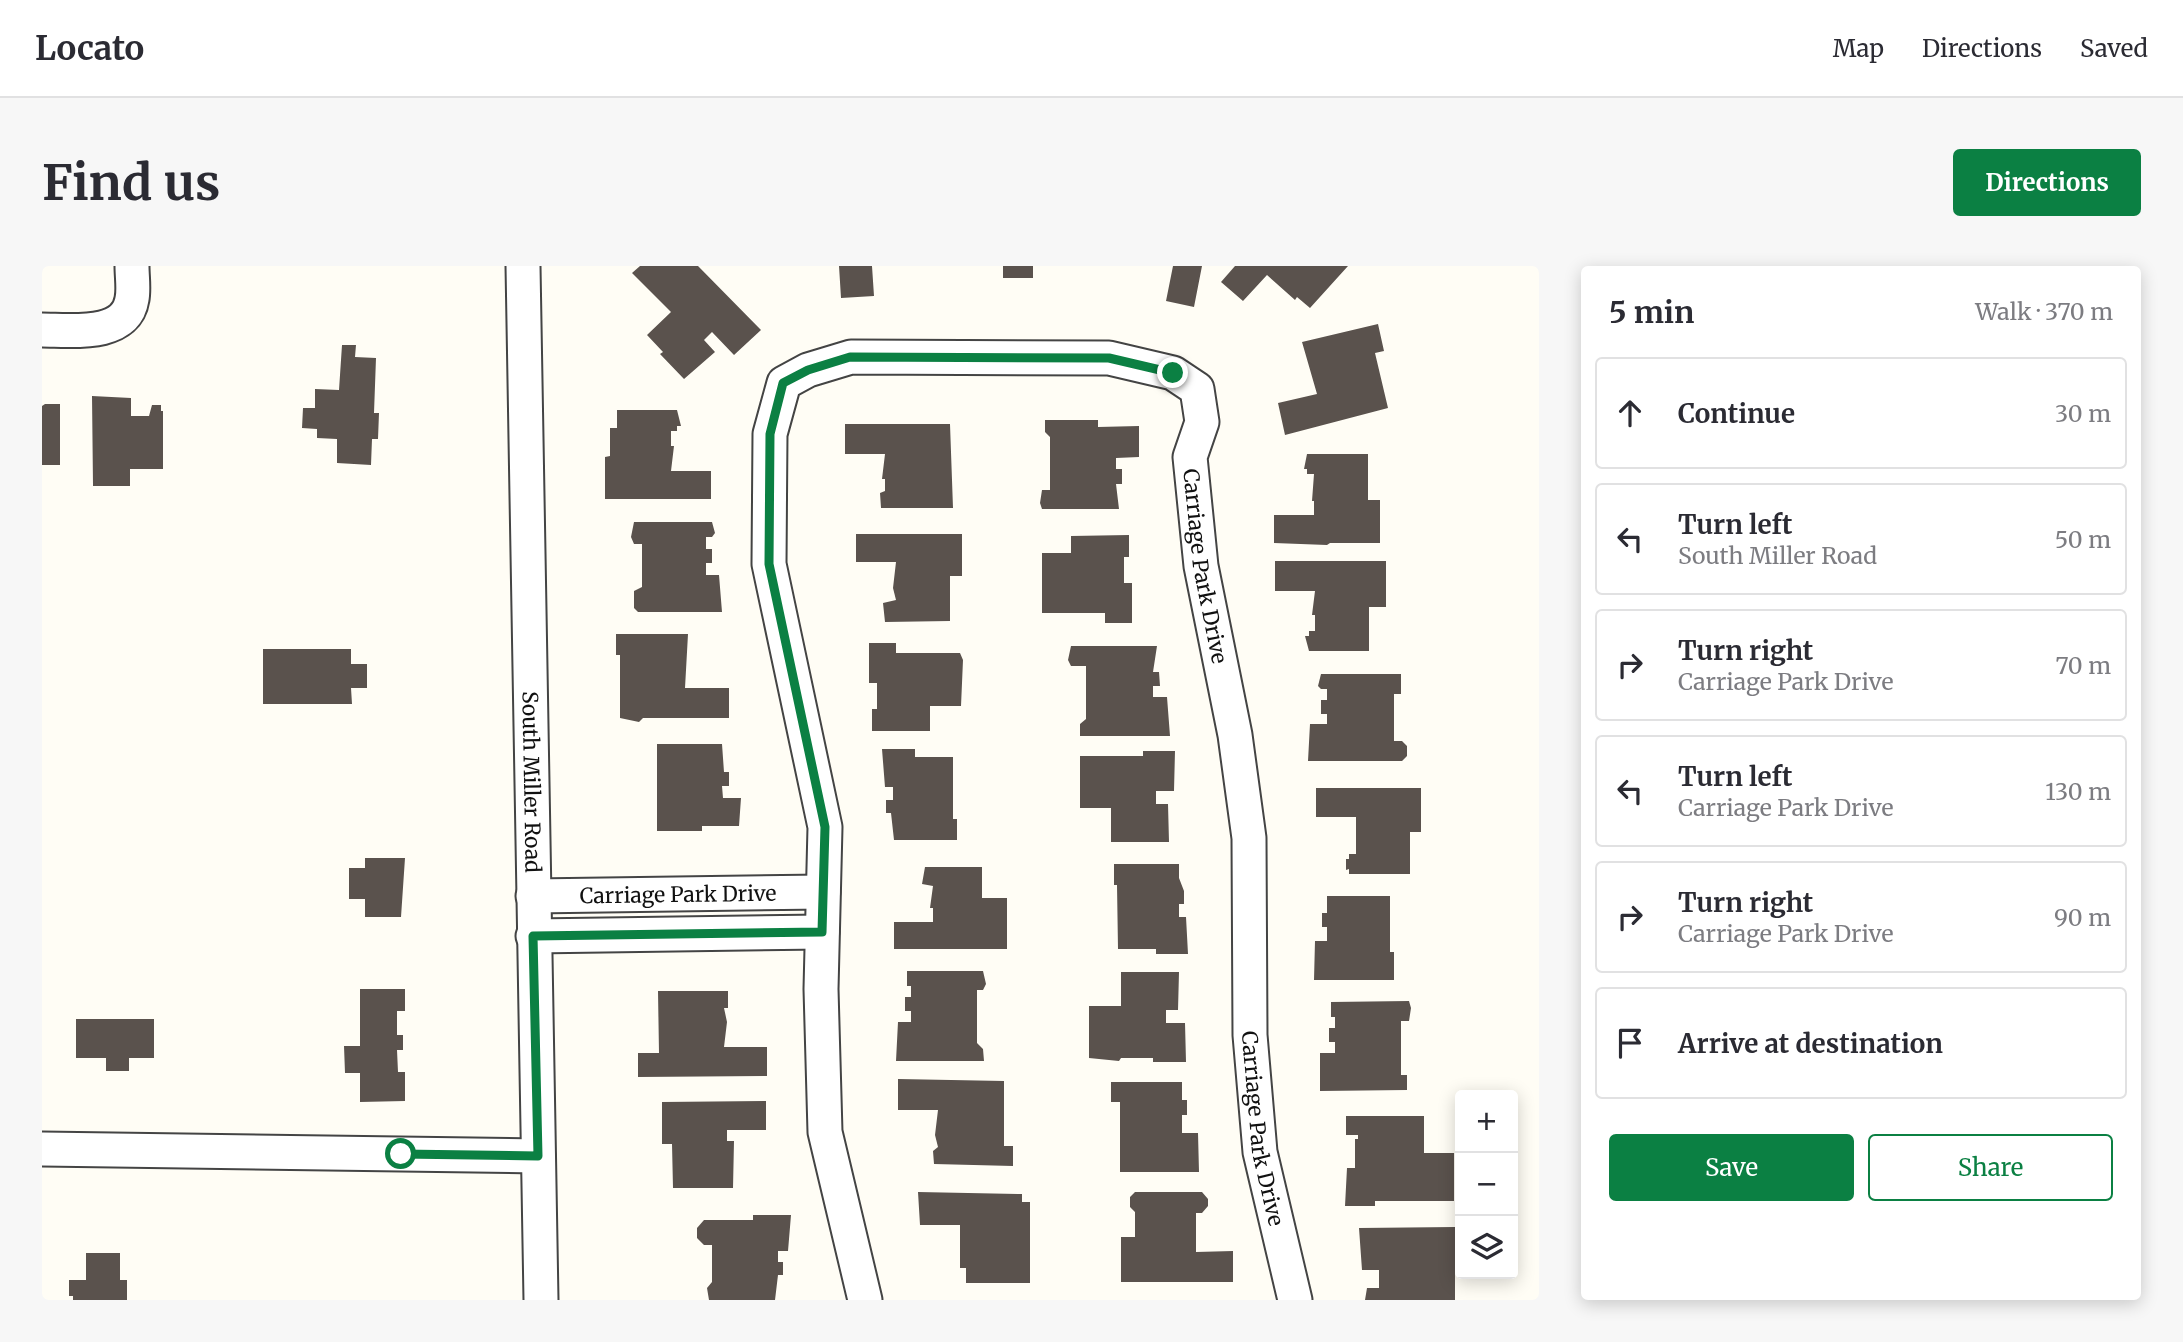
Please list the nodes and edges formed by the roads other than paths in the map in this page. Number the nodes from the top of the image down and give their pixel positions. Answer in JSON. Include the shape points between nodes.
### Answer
{"nodes":[{"id":1,"x":132,"y":266,"type":"edge"},
{"id":2,"x":523,"y":266,"type":"edge"},
{"id":3,"x":42,"y":330,"type":"edge"},
{"id":4,"x":824,"y":892,"type":"junction"},
{"id":5,"x":533,"y":896,"type":"junction"},
{"id":6,"x":822,"y":932,"type":"junction"},
{"id":7,"x":533,"y":936,"type":"junction"},
{"id":8,"x":42,"y":1149,"type":"edge"},
{"id":9,"x":538,"y":1156,"type":"junction"},
{"id":10,"x":541,"y":1300,"type":"edge"},
{"id":11,"x":865,"y":1300,"type":"edge"},
{"id":12,"x":1295,"y":1300,"type":"edge"}],
"edges":[{"from":1,"to":3,"type":"street","via":[[132,301],[124,318],[96,331]]},
{"from":2,"to":5,"type":"street","name":"South Miller Road"},
{"from":4,"to":5,"type":"street","name":"Carriage Park Drive"},
{"from":4,"to":6,"type":"street","name":"Carriage Park Drive"},
{"from":4,"to":12,"type":"street","name":"Carriage Park Drive","via":[[825,827],[769,564],[770,434],[783,383],[850,357],[1109,358],[1173,373],[1197,389],[1202,422],[1190,457],[1201,566],[1236,735],[1249,838],[1250,1035],[1260,1152]]},
{"from":5,"to":7,"type":"street","name":"South Miller Road"},
{"from":6,"to":7,"type":"street","name":"Carriage Park Drive"},
{"from":6,"to":11,"type":"street","name":"Carriage Park Drive","via":[[825,1132]]},
{"from":7,"to":9,"type":"street","name":"South Miller Road"},
{"from":8,"to":9,"type":"street"},
{"from":9,"to":10,"type":"street","name":"South Miller Road"}]}
